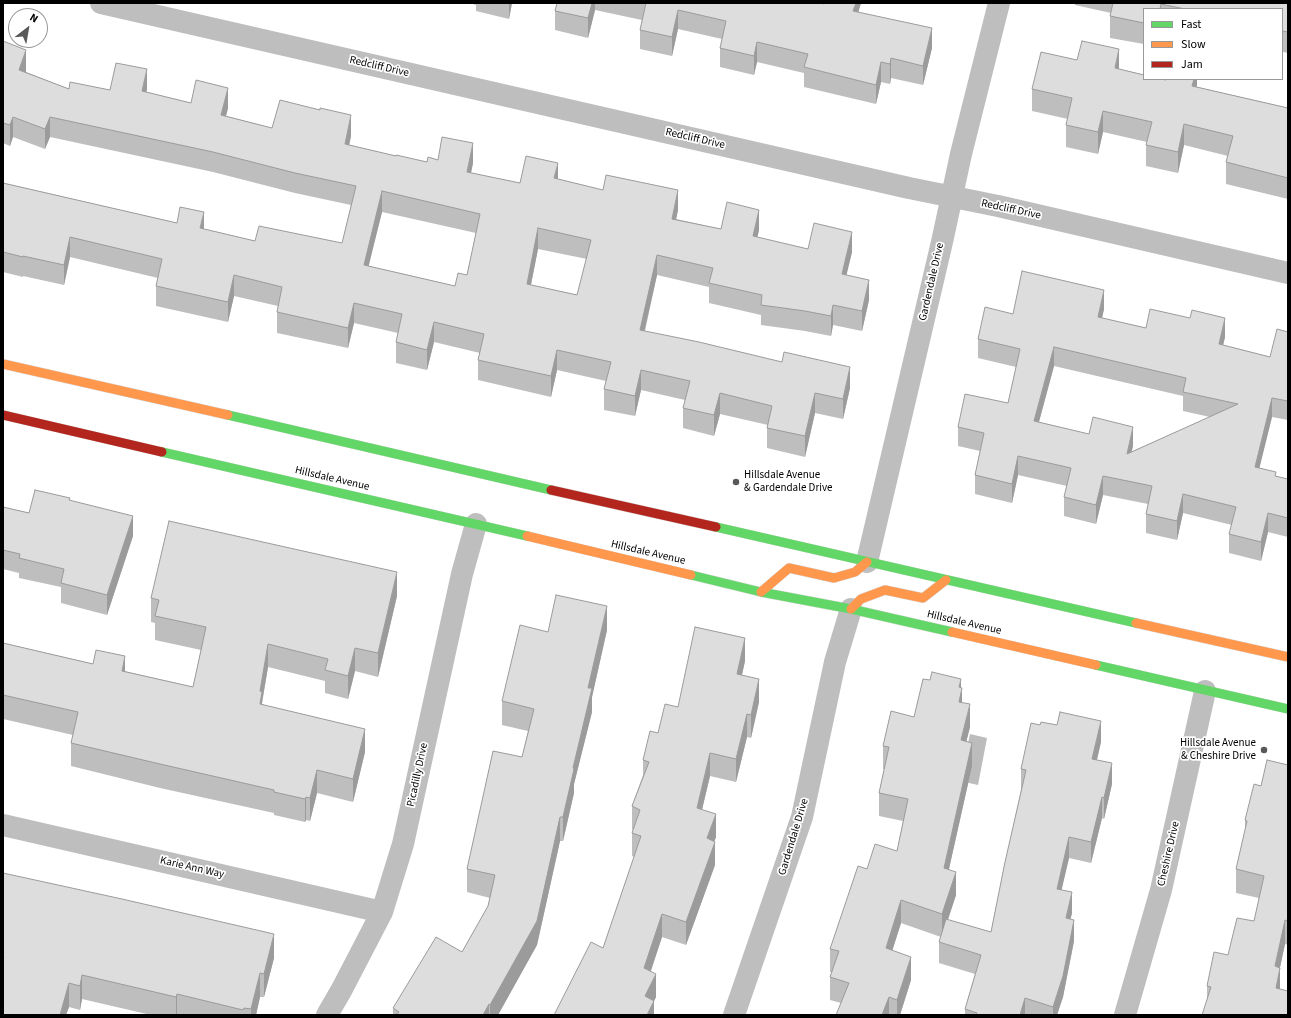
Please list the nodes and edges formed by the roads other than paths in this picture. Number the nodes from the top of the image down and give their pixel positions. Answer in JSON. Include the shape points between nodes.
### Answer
{"nodes":[{"id":1,"x":101,"y":3,"type":"edge"},
{"id":2,"x":998,"y":3,"type":"edge"},
{"id":3,"x":950,"y":197,"type":"junction"},
{"id":4,"x":1288,"y":273,"type":"edge"},
{"id":5,"x":3,"y":364,"type":"edge"},
{"id":6,"x":3,"y":415,"type":"edge"},
{"id":7,"x":476,"y":524,"type":"junction"},
{"id":8,"x":867,"y":562,"type":"junction"},
{"id":9,"x":946,"y":580,"type":"junction"},
{"id":10,"x":761,"y":592,"type":"junction"},
{"id":11,"x":851,"y":609,"type":"junction"},
{"id":12,"x":1288,"y":656,"type":"edge"},
{"id":13,"x":1205,"y":691,"type":"junction"},
{"id":14,"x":1288,"y":709,"type":"edge"},
{"id":15,"x":3,"y":824,"type":"edge"},
{"id":16,"x":382,"y":912,"type":"junction"},
{"id":17,"x":327,"y":1015,"type":"edge"},
{"id":18,"x":734,"y":1015,"type":"edge"},
{"id":19,"x":1125,"y":1015,"type":"edge"}],
"edges":[{"from":1,"to":3,"type":"street","name":"Redcliff Drive"},
{"from":2,"to":3,"type":"street","name":"Gardendale Drive"},
{"from":3,"to":4,"type":"street","name":"Redcliff Drive"},
{"from":3,"to":8,"type":"street","name":"Gardendale Drive","via":[[942,242]]},
{"from":5,"to":8,"type":"highway"},
{"from":6,"to":7,"type":"highway","name":"Hillsdale Avenue"},
{"from":7,"to":10,"type":"highway","name":"Hillsdale Avenue"},
{"from":7,"to":16,"type":"street","name":"Picadilly Drive","via":[[462,574],[403,844]]},
{"from":8,"to":9,"type":"highway"},
{"from":8,"to":10,"type":"highway","via":[[855,572],[834,578],[789,568]]},
{"from":9,"to":11,"type":"highway","via":[[923,598],[885,590],[861,599]]},
{"from":9,"to":12,"type":"highway"},
{"from":10,"to":11,"type":"highway","name":"Hillsdale Avenue"},
{"from":11,"to":13,"type":"highway","name":"Hillsdale Avenue"},
{"from":11,"to":18,"type":"street","name":"Gardendale Drive","via":[[835,662],[802,817]]},
{"from":13,"to":14,"type":"highway","name":"Hillsdale Avenue"},
{"from":13,"to":19,"type":"street","name":"Cheshire Drive","via":[[1161,890]]},
{"from":15,"to":16,"type":"street","name":"Karie Ann Way"},
{"from":16,"to":17,"type":"street","name":"Picadilly Drive"}]}
